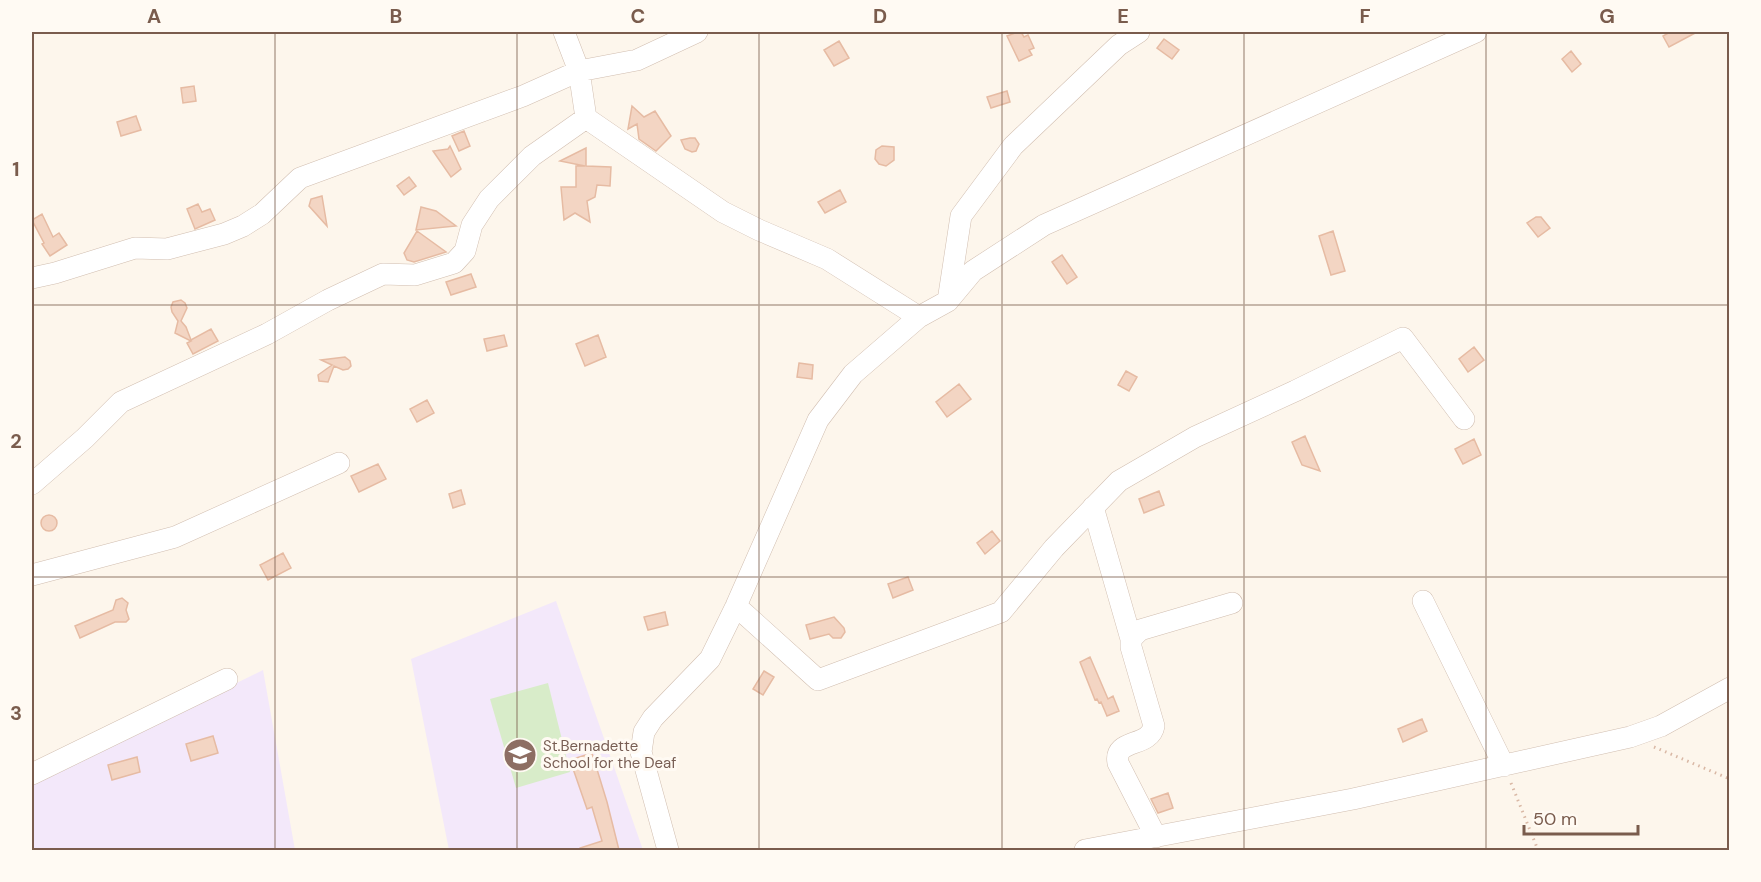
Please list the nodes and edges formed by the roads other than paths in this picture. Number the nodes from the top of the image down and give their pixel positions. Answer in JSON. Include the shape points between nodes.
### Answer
{"nodes":[{"id":1,"x":564,"y":32,"type":"edge"},
{"id":2,"x":697,"y":32,"type":"edge"},
{"id":3,"x":1139,"y":32,"type":"edge"},
{"id":4,"x":1476,"y":32,"type":"edge"},
{"id":5,"x":579,"y":71,"type":"junction"},
{"id":6,"x":586,"y":118,"type":"junction"},
{"id":7,"x":32,"y":278,"type":"edge"},
{"id":8,"x":948,"y":301,"type":"junction"},
{"id":9,"x":919,"y":317,"type":"junction"},
{"id":10,"x":1464,"y":419,"type":"dead end"},
{"id":11,"x":339,"y":463,"type":"dead end"},
{"id":12,"x":32,"y":484,"type":"edge"},
{"id":13,"x":1093,"y":507,"type":"junction"},
{"id":14,"x":32,"y":575,"type":"edge"},
{"id":15,"x":1423,"y":601,"type":"dead end"},
{"id":16,"x":1232,"y":603,"type":"dead end"},
{"id":17,"x":736,"y":606,"type":"junction"},
{"id":18,"x":1131,"y":639,"type":"junction"},
{"id":19,"x":227,"y":679,"type":"dead end"},
{"id":20,"x":1730,"y":688,"type":"edge"},
{"id":21,"x":1504,"y":766,"type":"junction"},
{"id":22,"x":32,"y":774,"type":"edge"},
{"id":23,"x":1156,"y":837,"type":"junction"},
{"id":24,"x":668,"y":850,"type":"edge"},
{"id":25,"x":1085,"y":850,"type":"edge"}],
"edges":[{"from":1,"to":5,"type":"street"},
{"from":2,"to":5,"type":"street","via":[[637,60]]},
{"from":3,"to":8,"type":"street","via":[[1119,45],[1013,146],[961,216]]},
{"from":4,"to":8,"type":"street","via":[[1044,225],[973,271]]},
{"from":5,"to":6,"type":"street"},
{"from":5,"to":7,"type":"street","via":[[523,96],[300,178],[262,214],[224,234],[167,249],[135,248]]},
{"from":6,"to":9,"type":"street","via":[[723,212],[827,259]]},
{"from":6,"to":12,"type":"street","via":[[532,156],[489,199],[472,225],[465,251],[454,263],[415,275],[383,274],[121,402]]},
{"from":8,"to":9,"type":"street"},
{"from":9,"to":17,"type":"street","via":[[852,374],[818,420]]},
{"from":10,"to":13,"type":"street","via":[[1403,338],[1195,437],[1119,481]]},
{"from":11,"to":14,"type":"street","via":[[175,537]]},
{"from":13,"to":17,"type":"street","via":[[1001,612],[818,680]]},
{"from":13,"to":18,"type":"street"},
{"from":15,"to":21,"type":"street"},
{"from":16,"to":18,"type":"street","via":[[1140,630]]},
{"from":17,"to":24,"type":"street","via":[[710,659],[644,732],[641,752]]},
{"from":18,"to":23,"type":"street","via":[[1155,726],[1149,737],[1123,747],[1117,756]]},
{"from":19,"to":22,"type":"street"},
{"from":20,"to":21,"type":"street","via":[[1661,726],[1630,737]]},
{"from":21,"to":23,"type":"street","via":[[1353,800]]},
{"from":23,"to":25,"type":"street"}]}
